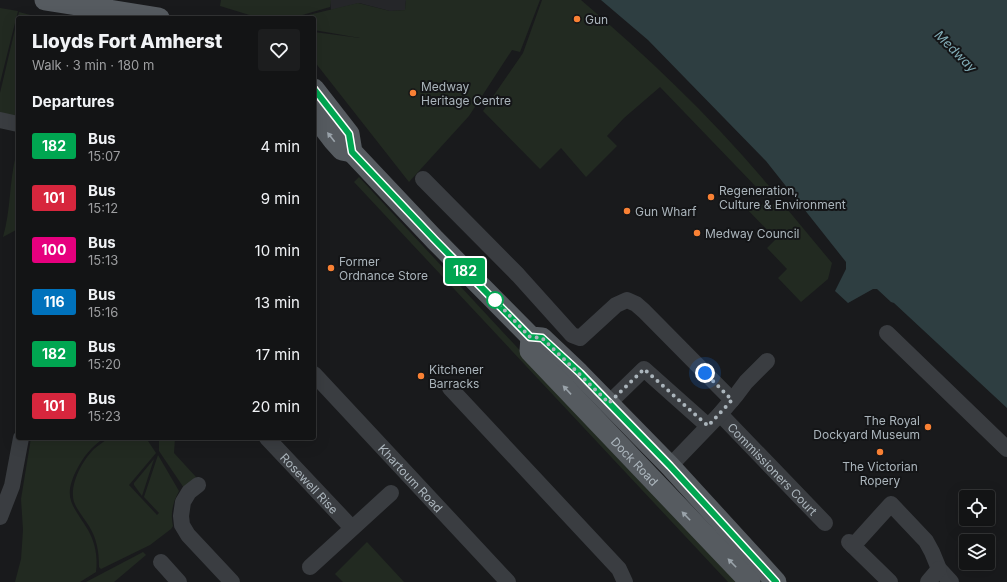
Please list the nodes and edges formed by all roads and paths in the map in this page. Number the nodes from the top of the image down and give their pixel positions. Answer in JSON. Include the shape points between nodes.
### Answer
{"nodes":[{"id":1,"x":48,"y":0,"type":"edge"},
{"id":2,"x":76,"y":2,"type":"edge"},
{"id":3,"x":149,"y":16,"type":"edge"},
{"id":4,"x":316,"y":109,"type":"edge"},
{"id":5,"x":0,"y":120,"type":"edge"},
{"id":6,"x":16,"y":124,"type":"edge"},
{"id":7,"x":423,"y":179,"type":"dead end"},
{"id":8,"x":887,"y":333,"type":"dead end"},
{"id":9,"x":530,"y":337,"type":"junction"},
{"id":10,"x":767,"y":361,"type":"dead end"},
{"id":11,"x":316,"y":376,"type":"edge"},
{"id":12,"x":450,"y":388,"type":"dead end"},
{"id":13,"x":732,"y":400,"type":"junction"},
{"id":14,"x":609,"y":403,"type":"junction"},
{"id":15,"x":720,"y":414,"type":"junction"},
{"id":16,"x":594,"y":418,"type":"junction"},
{"id":17,"x":708,"y":426,"type":"junction"},
{"id":18,"x":20,"y":440,"type":"edge"},
{"id":19,"x":269,"y":440,"type":"edge"},
{"id":20,"x":1007,"y":449,"type":"edge"},
{"id":21,"x":670,"y":466,"type":"junction"},
{"id":22,"x":7,"y":477,"type":"edge"},
{"id":23,"x":652,"y":481,"type":"junction"},
{"id":24,"x":198,"y":485,"type":"dead end"},
{"id":25,"x":391,"y":492,"type":"dead end"},
{"id":26,"x":0,"y":517,"type":"edge"},
{"id":27,"x":825,"y":523,"type":"dead end"},
{"id":28,"x":352,"y":528,"type":"junction"},
{"id":29,"x":161,"y":562,"type":"dead end"},
{"id":30,"x":310,"y":567,"type":"dead end"},
{"id":31,"x":939,"y":569,"type":"junction"},
{"id":32,"x":179,"y":582,"type":"edge"},
{"id":33,"x":232,"y":582,"type":"edge"},
{"id":34,"x":508,"y":582,"type":"edge"},
{"id":35,"x":625,"y":582,"type":"edge"},
{"id":36,"x":750,"y":582,"type":"edge"},
{"id":37,"x":776,"y":582,"type":"edge"},
{"id":38,"x":890,"y":582,"type":"edge"},
{"id":39,"x":928,"y":582,"type":"edge"},
{"id":40,"x":951,"y":582,"type":"edge"}],
"edges":[{"from":1,"to":2,"type":"main road"},
{"from":2,"to":3,"type":"main road"},
{"from":4,"to":9,"type":"main road","name":"Dock Road","via":[[333,140],[342,150],[352,152]]},
{"from":5,"to":6,"type":"street"},
{"from":7,"to":13,"type":"street","via":[[518,275],[572,335],[580,338],[616,304],[627,300],[644,311]]},
{"from":8,"to":20,"type":"street"},
{"from":9,"to":14,"type":"main road","name":"Dock Road","via":[[542,338]]},
{"from":16,"to":9,"type":"main road","name":"Dock Road","one_way":true,"via":[[530,351]]},
{"from":10,"to":13,"type":"street"},
{"from":11,"to":34,"type":"street","name":"Khartoum Road"},
{"from":12,"to":35,"type":"street","via":[[619,569]]},
{"from":13,"to":15,"type":"street"},
{"from":14,"to":16,"type":"main road"},
{"from":14,"to":17,"type":"street","via":[[644,369]]},
{"from":14,"to":21,"type":"main road","name":"Dock Road"},
{"from":15,"to":17,"type":"street"},
{"from":15,"to":27,"type":"street","name":"Commissioners Court"},
{"from":16,"to":23,"type":"main road","name":"Dock Road"},
{"from":17,"to":21,"type":"street"},
{"from":18,"to":22,"type":"street"},
{"from":19,"to":28,"type":"street","name":"Rosewell Rise"},
{"from":21,"to":23,"type":"main road"},
{"from":21,"to":37,"type":"main road","name":"Dock Road"},
{"from":22,"to":26,"type":"street","via":[[12,486]]},
{"from":36,"to":23,"type":"main road","name":"Dock Road","one_way":true},
{"from":24,"to":33,"type":"street","via":[[189,492],[183,502],[182,525],[188,535]]},
{"from":25,"to":28,"type":"street"},
{"from":28,"to":30,"type":"street"},
{"from":29,"to":32,"type":"street"},
{"from":31,"to":38,"type":"street","via":[[926,541],[891,504],[851,544]]},
{"from":31,"to":39,"type":"street"},
{"from":31,"to":40,"type":"street"}]}
